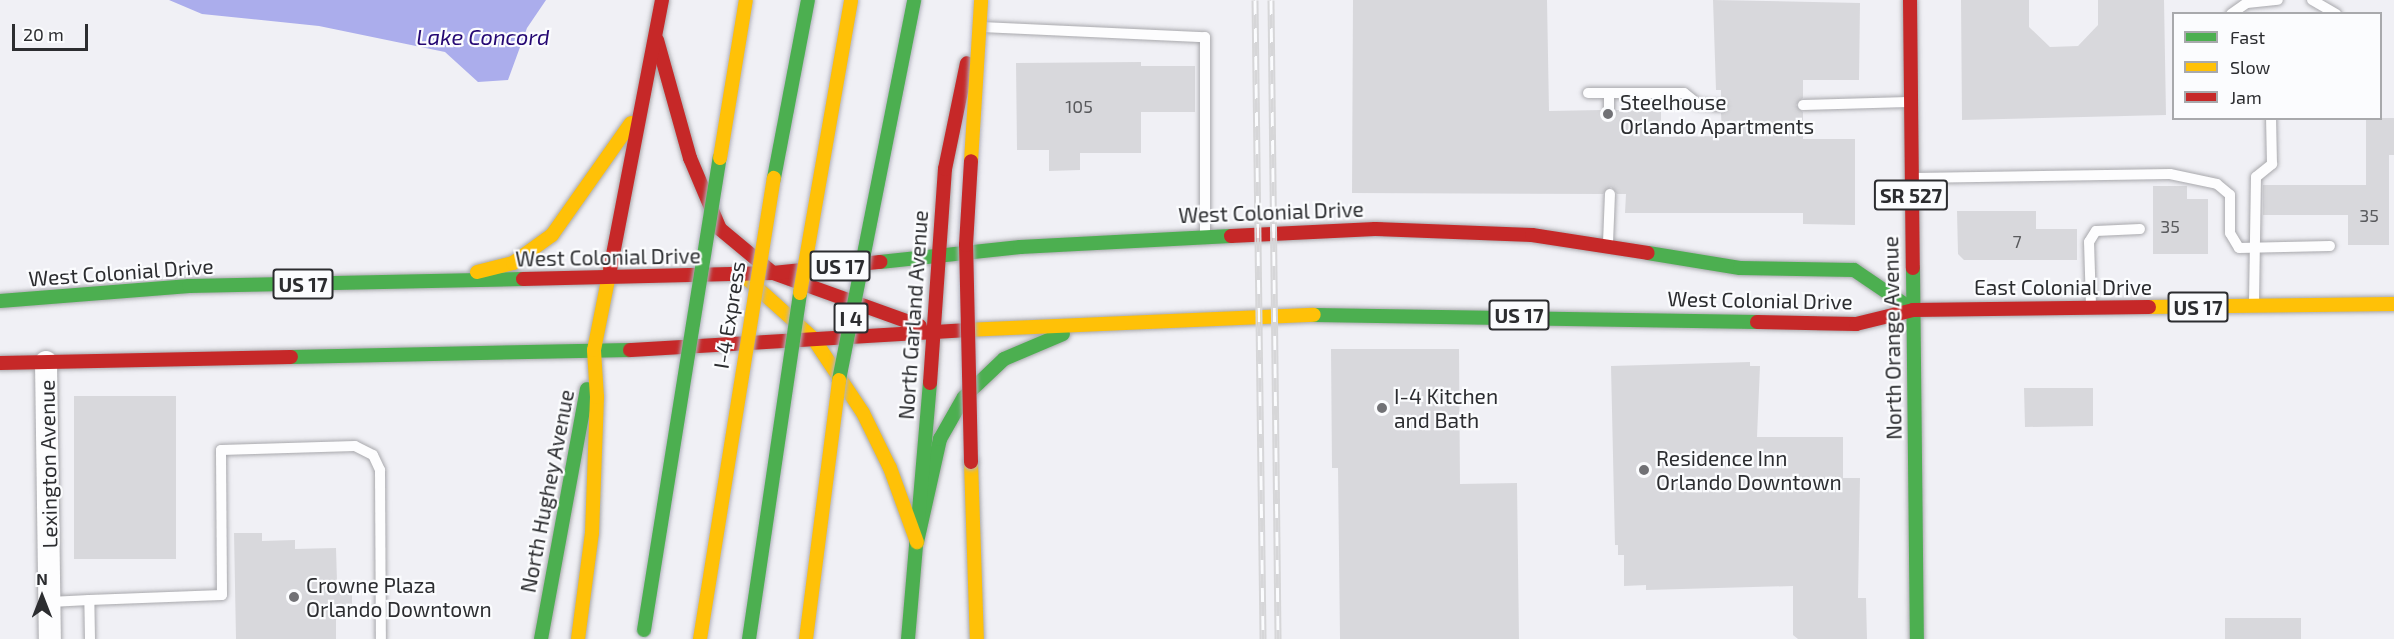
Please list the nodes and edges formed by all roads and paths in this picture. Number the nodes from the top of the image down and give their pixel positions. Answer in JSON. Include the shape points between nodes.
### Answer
{"nodes":[{"id":1,"x":662,"y":0,"type":"edge"},
{"id":2,"x":746,"y":0,"type":"edge"},
{"id":3,"x":808,"y":0,"type":"edge"},
{"id":4,"x":851,"y":0,"type":"edge"},
{"id":5,"x":914,"y":0,"type":"edge"},
{"id":6,"x":981,"y":0,"type":"edge"},
{"id":7,"x":988,"y":0,"type":"edge"},
{"id":8,"x":1910,"y":0,"type":"edge"},
{"id":9,"x":2278,"y":0,"type":"edge"},
{"id":10,"x":2312,"y":0,"type":"edge"},
{"id":11,"x":2234,"y":12,"type":"edge"},
{"id":12,"x":2333,"y":12,"type":"edge"},
{"id":13,"x":976,"y":27,"type":"junction"},
{"id":14,"x":656,"y":32,"type":"junction"},
{"id":15,"x":1588,"y":93,"type":"dead end"},
{"id":16,"x":1609,"y":93,"type":"junction"},
{"id":17,"x":1911,"y":102,"type":"junction"},
{"id":18,"x":1803,"y":105,"type":"dead end"},
{"id":19,"x":1721,"y":106,"type":"dead end"},
{"id":20,"x":640,"y":109,"type":"junction"},
{"id":21,"x":1609,"y":110,"type":"dead end"},
{"id":22,"x":2271,"y":120,"type":"edge"},
{"id":23,"x":1911,"y":178,"type":"junction"},
{"id":24,"x":1610,"y":194,"type":"dead end"},
{"id":25,"x":2140,"y":229,"type":"dead end"},
{"id":26,"x":1205,"y":235,"type":"junction"},
{"id":27,"x":2330,"y":246,"type":"dead end"},
{"id":28,"x":1608,"y":247,"type":"junction"},
{"id":29,"x":2253,"y":248,"type":"junction"},
{"id":30,"x":937,"y":254,"type":"junction"},
{"id":31,"x":773,"y":273,"type":"junction"},
{"id":32,"x":743,"y":275,"type":"junction"},
{"id":33,"x":607,"y":279,"type":"junction"},
{"id":34,"x":434,"y":282,"type":"junction"},
{"id":35,"x":0,"y":302,"type":"edge"},
{"id":36,"x":2394,"y":304,"type":"edge"},
{"id":37,"x":2254,"y":306,"type":"junction"},
{"id":38,"x":2091,"y":308,"type":"junction"},
{"id":39,"x":1913,"y":310,"type":"junction"},
{"id":40,"x":1124,"y":322,"type":"junction"},
{"id":41,"x":933,"y":331,"type":"junction"},
{"id":42,"x":813,"y":338,"type":"junction"},
{"id":43,"x":594,"y":350,"type":"junction"},
{"id":44,"x":46,"y":362,"type":"junction"},
{"id":45,"x":0,"y":363,"type":"edge"},
{"id":46,"x":917,"y":542,"type":"junction"},
{"id":47,"x":89,"y":600,"type":"junction"},
{"id":48,"x":50,"y":602,"type":"junction"},
{"id":49,"x":644,"y":635,"type":"edge"},
{"id":50,"x":50,"y":639,"type":"edge"},
{"id":51,"x":90,"y":639,"type":"edge"},
{"id":52,"x":381,"y":639,"type":"edge"},
{"id":53,"x":541,"y":639,"type":"edge"},
{"id":54,"x":578,"y":639,"type":"edge"},
{"id":55,"x":700,"y":639,"type":"edge"},
{"id":56,"x":749,"y":639,"type":"edge"},
{"id":57,"x":806,"y":639,"type":"edge"},
{"id":58,"x":908,"y":639,"type":"edge"},
{"id":59,"x":977,"y":639,"type":"edge"},
{"id":60,"x":1917,"y":639,"type":"edge"}],
"edges":[{"from":1,"to":14,"type":"main road"},
{"from":2,"to":49,"type":"main road","bridge":true},
{"from":3,"to":55,"type":"main road","name":"I-4 Express","bridge":true,"via":[[762,243]]},
{"from":4,"to":56,"type":"main road","bridge":true,"via":[[813,205]]},
{"from":5,"to":57,"type":"main road","number":"I 4","bridge":true,"via":[[839,382]]},
{"from":6,"to":59,"type":"main road","bridge":true,"via":[[966,245]]},
{"from":7,"to":13,"type":"main road","name":"North Garland Avenue"},
{"from":8,"to":17,"type":"main road","name":"North Orange Avenue","number":"SR 527"},
{"from":9,"to":11,"type":"lane","via":[[2247,3]]},
{"from":10,"to":12,"type":"lane"},
{"from":13,"to":26,"type":"lane","via":[[1205,37]]},
{"from":13,"to":30,"type":"main road","name":"North Garland Avenue","via":[[945,169]]},
{"from":14,"to":20,"type":"main road"},
{"from":14,"to":31,"type":"main road","via":[[690,158],[715,221]]},
{"from":15,"to":16,"type":"lane"},
{"from":16,"to":19,"type":"lane","via":[[1684,93],[1698,104]]},
{"from":16,"to":21,"type":"lane"},
{"from":17,"to":18,"type":"lane"},
{"from":17,"to":23,"type":"main road","name":"North Orange Avenue","number":"SR 527"},
{"from":20,"to":33,"type":"main road"},
{"from":20,"to":34,"type":"main road","via":[[552,235],[513,263]]},
{"from":22,"to":29,"type":"lane","via":[[2272,164],[2256,177]]},
{"from":23,"to":29,"type":"lane","via":[[2170,174],[2217,184],[2230,195],[2230,233],[2239,248]]},
{"from":23,"to":39,"type":"main road","name":"North Orange Avenue","number":"SR 527"},
{"from":24,"to":28,"type":"lane"},
{"from":25,"to":38,"type":"lane","via":[[2096,231],[2089,242]]},
{"from":26,"to":28,"type":"main road","name":"West Colonial Drive","number":"US 17","via":[[1441,231],[1532,235]]},
{"from":26,"to":30,"type":"main road","name":"West Colonial Drive","number":"US 17"},
{"from":27,"to":29,"type":"lane"},
{"from":28,"to":39,"type":"main road","name":"West Colonial Drive","number":"US 17","via":[[1740,267],[1854,270]]},
{"from":29,"to":37,"type":"lane"},
{"from":30,"to":31,"type":"main road","name":"West Colonial Drive","number":"US 17"},
{"from":30,"to":41,"type":"main road","name":"North Garland Avenue"},
{"from":31,"to":32,"type":"main road","name":"West Colonial Drive","number":"US 17"},
{"from":31,"to":41,"type":"main road"},
{"from":32,"to":33,"type":"main road","name":"West Colonial Drive","number":"US 17"},
{"from":32,"to":42,"type":"main road"},
{"from":33,"to":34,"type":"main road","name":"West Colonial Drive","number":"US 17"},
{"from":33,"to":43,"type":"main road"},
{"from":34,"to":35,"type":"main road","name":"West Colonial Drive","number":"US 17","via":[[189,286]]},
{"from":36,"to":37,"type":"main road","name":"East Colonial Drive","number":"US 17"},
{"from":37,"to":38,"type":"main road","name":"East Colonial Drive","number":"US 17"},
{"from":38,"to":39,"type":"main road","name":"East Colonial Drive","number":"US 17"},
{"from":39,"to":40,"type":"main road","name":"West Colonial Drive","number":"US 17","via":[[1856,324],[1433,313]]},
{"from":39,"to":60,"type":"main road","name":"North Orange Avenue","number":"SR 527"},
{"from":40,"to":41,"type":"main road","name":"West Colonial Drive","number":"US 17"},
{"from":40,"to":46,"type":"main road","via":[[1038,342],[981,376],[964,396],[940,438]]},
{"from":41,"to":42,"type":"main road","name":"West Colonial Drive","number":"US 17"},
{"from":41,"to":46,"type":"main road","name":"North Garland Avenue"},
{"from":42,"to":43,"type":"main road","name":"West Colonial Drive","number":"US 17"},
{"from":42,"to":46,"type":"main road","via":[[880,445]]},
{"from":43,"to":44,"type":"main road","name":"West Colonial Drive","number":"US 17"},
{"from":43,"to":53,"type":"main road","name":"North Hughey Avenue"},
{"from":43,"to":54,"type":"main road","via":[[597,396],[592,533]]},
{"from":44,"to":45,"type":"main road","name":"West Colonial Drive","number":"US 17"},
{"from":44,"to":48,"type":"street","name":"Lexington Avenue"},
{"from":46,"to":58,"type":"main road","name":"North Garland Avenue"},
{"from":47,"to":48,"type":"lane"},
{"from":47,"to":51,"type":"lane"},
{"from":47,"to":52,"type":"lane","via":[[222,595],[221,450],[355,446],[373,456],[380,470]]},
{"from":48,"to":50,"type":"street","name":"Lexington Avenue"}]}
